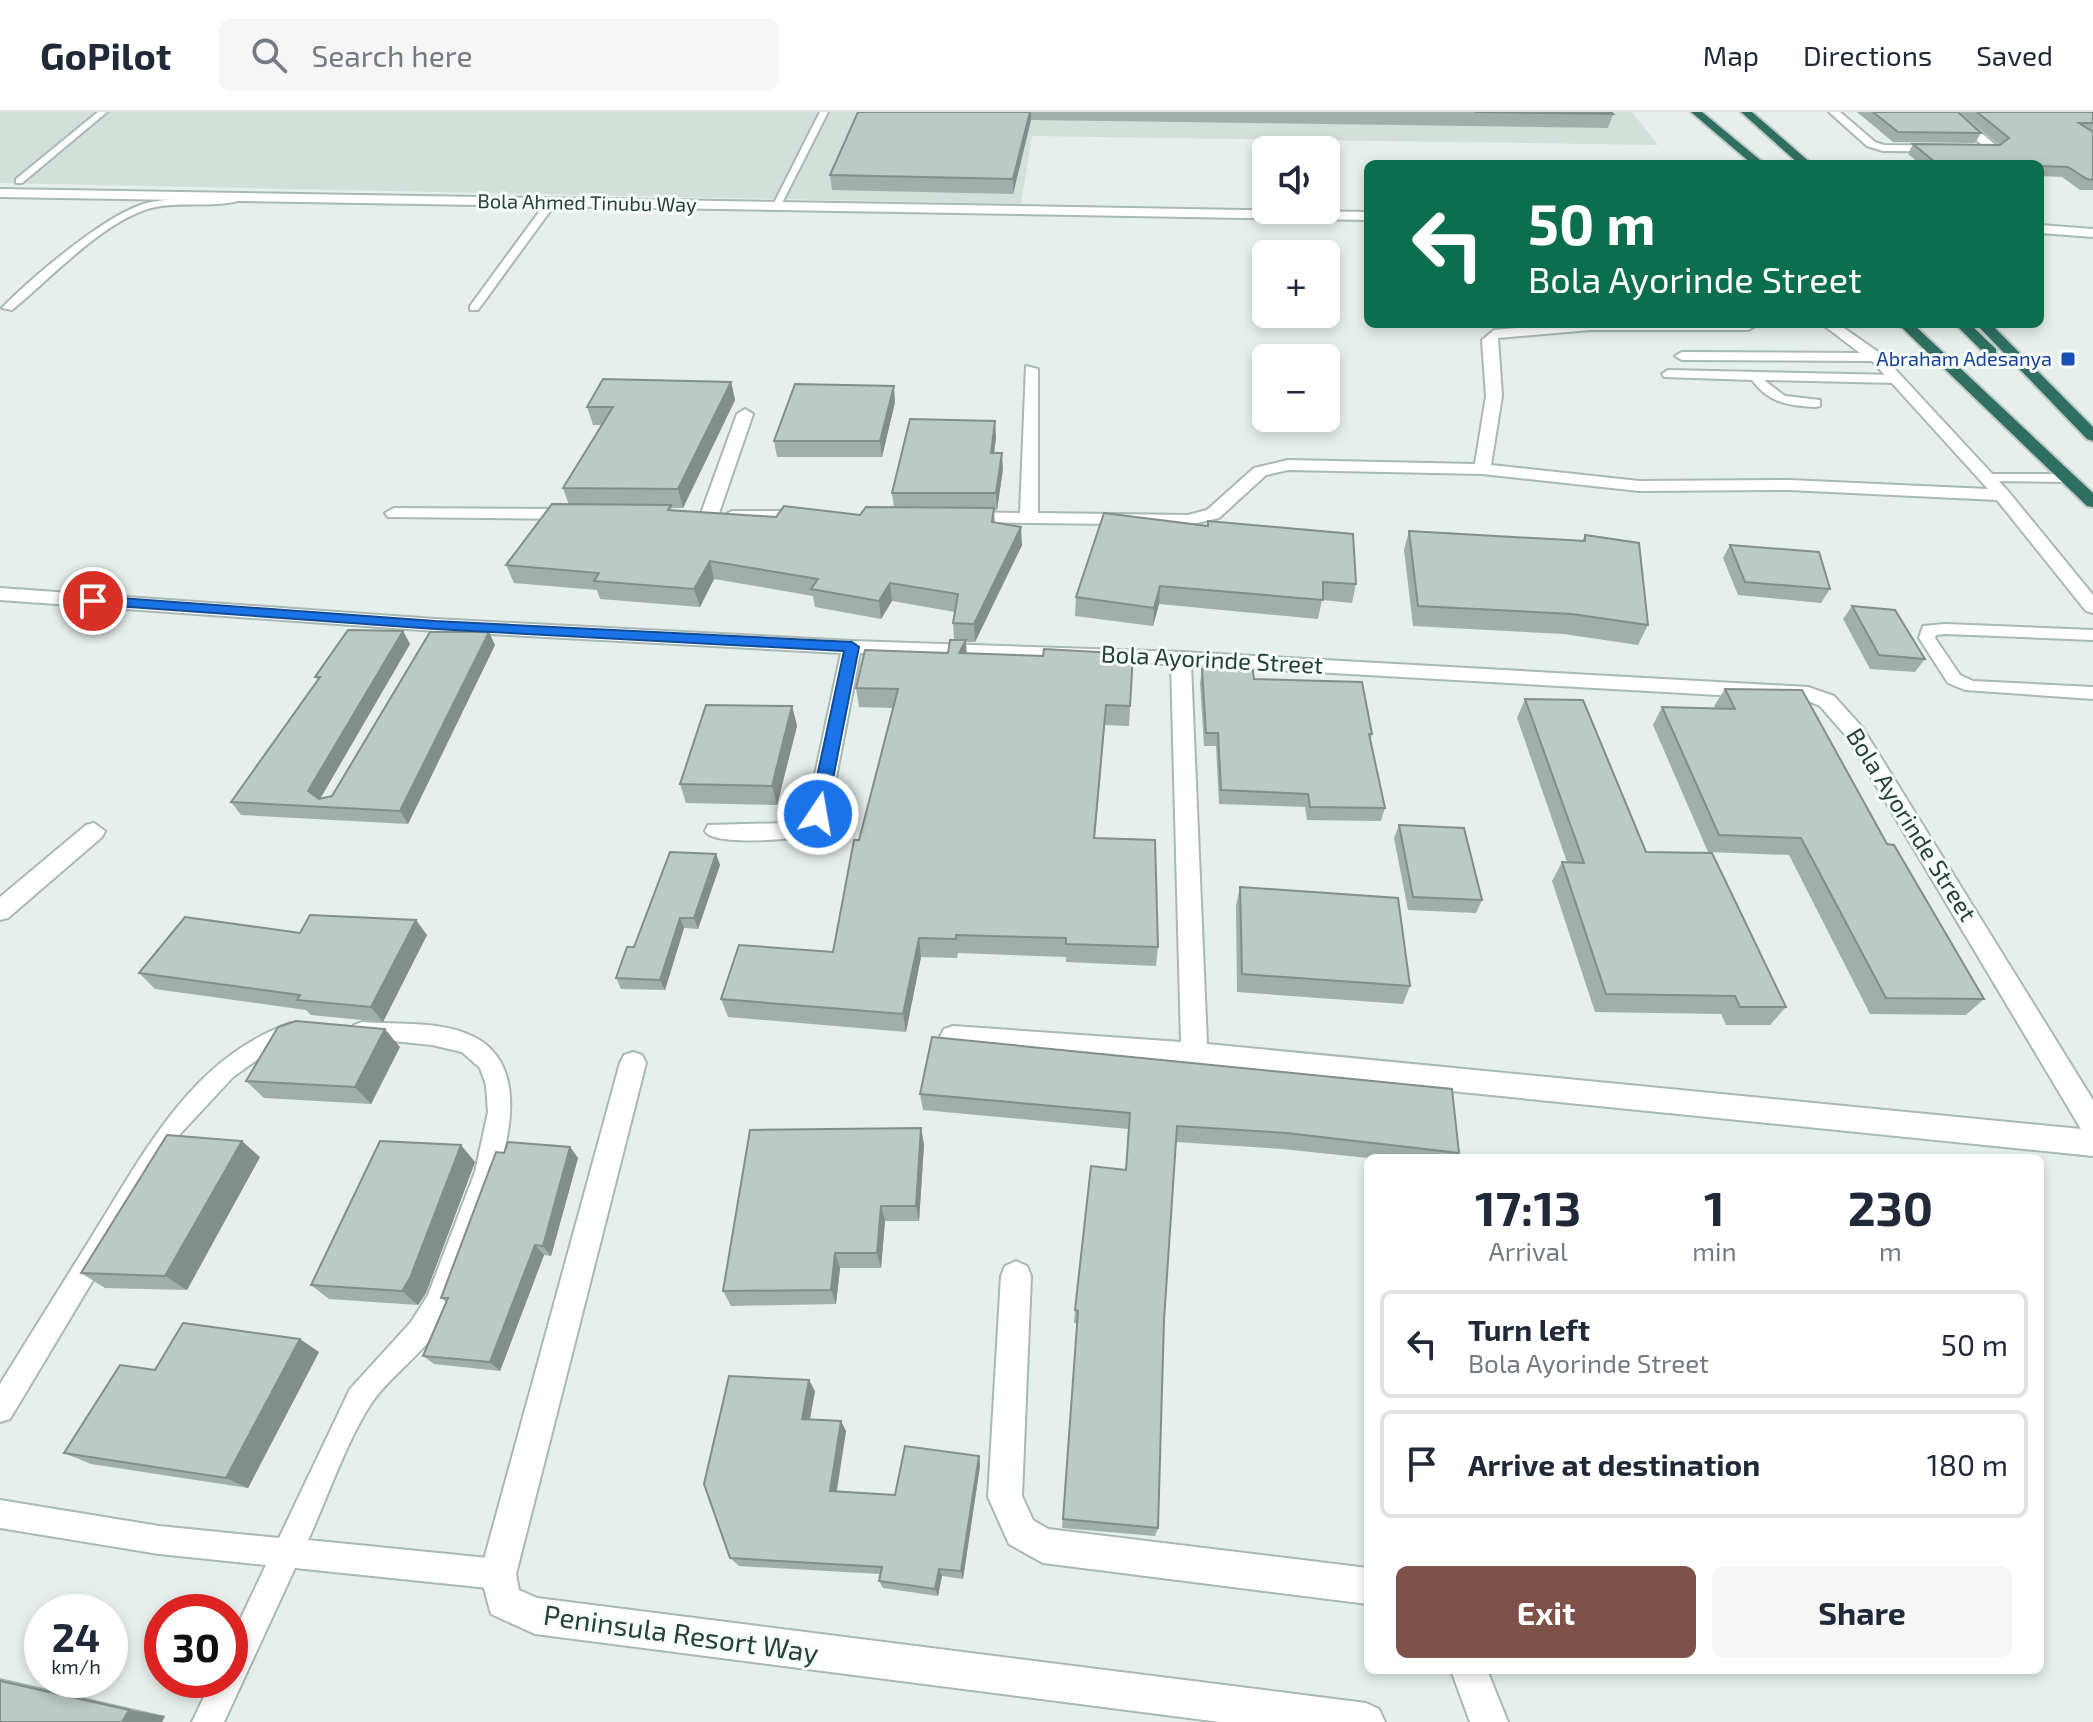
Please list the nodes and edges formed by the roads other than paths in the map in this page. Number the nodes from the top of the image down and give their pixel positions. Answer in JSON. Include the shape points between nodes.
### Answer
{"nodes":[{"id":1,"x":103,"y":112,"type":"edge"},
{"id":2,"x":824,"y":112,"type":"edge"},
{"id":3,"x":1687,"y":112,"type":"edge"},
{"id":4,"x":1696,"y":112,"type":"edge"},
{"id":5,"x":1746,"y":112,"type":"edge"},
{"id":6,"x":1834,"y":112,"type":"edge"},
{"id":7,"x":1951,"y":112,"type":"edge"},
{"id":8,"x":1731,"y":159,"type":"dead end"},
{"id":9,"x":1754,"y":160,"type":"edge"},
{"id":10,"x":1801,"y":160,"type":"edge"},
{"id":11,"x":19,"y":181,"type":"dead end"},
{"id":12,"x":0,"y":193,"type":"edge"},
{"id":13,"x":245,"y":196,"type":"junction"},
{"id":14,"x":551,"y":203,"type":"junction"},
{"id":15,"x":776,"y":205,"type":"junction"},
{"id":16,"x":1173,"y":212,"type":"junction"},
{"id":17,"x":1364,"y":216,"type":"edge"},
{"id":18,"x":1364,"y":224,"type":"edge"},
{"id":19,"x":2044,"y":229,"type":"edge"},
{"id":20,"x":2072,"y":232,"type":"junction"},
{"id":21,"x":2093,"y":233,"type":"edge"},
{"id":22,"x":2044,"y":236,"type":"edge"},
{"id":23,"x":8,"y":308,"type":"dead end"},
{"id":24,"x":474,"y":308,"type":"dead end"},
{"id":25,"x":1566,"y":328,"type":"edge"},
{"id":26,"x":1835,"y":328,"type":"edge"},
{"id":27,"x":1909,"y":328,"type":"edge"},
{"id":28,"x":1966,"y":328,"type":"edge"},
{"id":29,"x":1987,"y":328,"type":"edge"},
{"id":30,"x":1682,"y":356,"type":"dead end"},
{"id":31,"x":1876,"y":357,"type":"junction"},
{"id":32,"x":1031,"y":369,"type":"dead end"},
{"id":33,"x":1668,"y":374,"type":"dead end"},
{"id":34,"x":1756,"y":377,"type":"junction"},
{"id":35,"x":1896,"y":379,"type":"junction"},
{"id":36,"x":1815,"y":403,"type":"dead end"},
{"id":37,"x":745,"y":414,"type":"dead end"},
{"id":38,"x":2077,"y":420,"type":"junction"},
{"id":39,"x":2093,"y":436,"type":"edge"},
{"id":40,"x":1482,"y":469,"type":"junction"},
{"id":41,"x":1986,"y":478,"type":"junction"},
{"id":42,"x":2068,"y":478,"type":"junction"},
{"id":43,"x":2002,"y":495,"type":"junction"},
{"id":44,"x":2093,"y":502,"type":"edge"},
{"id":45,"x":394,"y":513,"type":"dead end"},
{"id":46,"x":599,"y":514,"type":"edge"},
{"id":47,"x":821,"y":516,"type":"edge"},
{"id":48,"x":949,"y":517,"type":"edge"},
{"id":49,"x":1029,"y":517,"type":"junction"},
{"id":50,"x":0,"y":594,"type":"edge"},
{"id":51,"x":2093,"y":607,"type":"edge"},
{"id":52,"x":435,"y":625,"type":"junction"},
{"id":53,"x":2093,"y":635,"type":"edge"},
{"id":54,"x":852,"y":647,"type":"junction"},
{"id":55,"x":419,"y":652,"type":"edge"},
{"id":56,"x":1181,"y":658,"type":"junction"},
{"id":57,"x":2093,"y":693,"type":"edge"},
{"id":58,"x":94,"y":831,"type":"dead end"},
{"id":59,"x":716,"y":831,"type":"dead end"},
{"id":60,"x":0,"y":911,"type":"edge"},
{"id":61,"x":312,"y":1027,"type":"edge"},
{"id":62,"x":341,"y":1029,"type":"edge"},
{"id":63,"x":953,"y":1037,"type":"edge"},
{"id":64,"x":1194,"y":1054,"type":"junction"},
{"id":65,"x":633,"y":1063,"type":"dead end"},
{"id":66,"x":2093,"y":1124,"type":"edge"},
{"id":67,"x":2093,"y":1143,"type":"edge"},
{"id":68,"x":1016,"y":1276,"type":"dead end"},
{"id":69,"x":0,"y":1409,"type":"edge"},
{"id":70,"x":0,"y":1514,"type":"edge"},
{"id":71,"x":289,"y":1553,"type":"junction"},
{"id":72,"x":498,"y":1574,"type":"junction"},
{"id":73,"x":1364,"y":1586,"type":"edge"},
{"id":74,"x":248,"y":1638,"type":"edge"},
{"id":75,"x":1471,"y":1674,"type":"edge"},
{"id":76,"x":219,"y":1698,"type":"edge"},
{"id":77,"x":208,"y":1722,"type":"edge"},
{"id":78,"x":1366,"y":1722,"type":"edge"},
{"id":79,"x":1489,"y":1722,"type":"edge"}],
"edges":[{"from":1,"to":11,"type":"lane"},
{"from":2,"to":15,"type":"lane"},
{"from":3,"to":8,"type":"highway"},
{"from":4,"to":9,"type":"highway"},
{"from":5,"to":10,"type":"highway"},
{"from":6,"to":7,"type":"street","via":[[1871,144],[1894,150],[1994,149]]},
{"from":12,"to":13,"type":"street","name":"Bola Ahmed Tinubu Way"},
{"from":13,"to":14,"type":"street","name":"Bola Ahmed Tinubu Way"},
{"from":13,"to":23,"type":"lane","via":[[224,202],[172,201],[128,214]]},
{"from":14,"to":15,"type":"street","name":"Bola Ahmed Tinubu Way"},
{"from":14,"to":24,"type":"lane"},
{"from":15,"to":16,"type":"street","name":"Bola Ahmed Tinubu Way"},
{"from":16,"to":17,"type":"street"},
{"from":16,"to":18,"type":"street","via":[[1208,220]]},
{"from":19,"to":20,"type":"street"},
{"from":20,"to":21,"type":"street"},
{"from":20,"to":22,"type":"street"},
{"from":25,"to":40,"type":"street","via":[[1494,334],[1489,340],[1494,396]]},
{"from":26,"to":31,"type":"street"},
{"from":27,"to":42,"type":"highway"},
{"from":28,"to":38,"type":"highway","via":[[2041,398]]},
{"from":29,"to":38,"type":"highway"},
{"from":30,"to":31,"type":"street"},
{"from":31,"to":35,"type":"street"},
{"from":32,"to":49,"type":"street"},
{"from":33,"to":34,"type":"lane"},
{"from":34,"to":35,"type":"lane"},
{"from":34,"to":36,"type":"lane","via":[[1775,398]]},
{"from":35,"to":41,"type":"street"},
{"from":37,"to":47,"type":"street","via":[[702,516]]},
{"from":38,"to":39,"type":"highway"},
{"from":40,"to":43,"type":"street","via":[[1639,486],[1789,485]]},
{"from":40,"to":49,"type":"street","via":[[1288,465],[1260,471],[1213,514],[1188,520]]},
{"from":41,"to":42,"type":"lane"},
{"from":41,"to":43,"type":"street"},
{"from":42,"to":44,"type":"highway"},
{"from":43,"to":51,"type":"street"},
{"from":45,"to":46,"type":"street"},
{"from":48,"to":49,"type":"street"},
{"from":50,"to":52,"type":"street","name":"Bola Ayorinde Street"},
{"from":52,"to":54,"type":"street","name":"Bola Ayorinde Street"},
{"from":52,"to":55,"type":"street"},
{"from":53,"to":57,"type":"lane","via":[[1945,629],[1929,630],[1927,638],[1954,679],[1971,686]]},
{"from":54,"to":56,"type":"street","name":"Bola Ayorinde Street"},
{"from":54,"to":59,"type":"street","via":[[818,814],[808,828]]},
{"from":56,"to":64,"type":"street"},
{"from":56,"to":66,"type":"street","name":"Bola Ayorinde Street","via":[[1762,690],[1827,701],[1855,732]]},
{"from":58,"to":60,"type":"street"},
{"from":61,"to":69,"type":"lane","via":[[265,1044],[198,1094],[136,1185]]},
{"from":62,"to":71,"type":"lane","via":[[457,1040],[472,1046],[488,1061],[496,1081],[499,1118],[492,1160],[430,1318],[359,1398]]},
{"from":63,"to":64,"type":"street"},
{"from":64,"to":67,"type":"street"},
{"from":65,"to":72,"type":"street"},
{"from":68,"to":73,"type":"street","via":[[1005,1497],[1021,1532],[1043,1546]]},
{"from":70,"to":71,"type":"lane","via":[[159,1540]]},
{"from":71,"to":72,"type":"lane"},
{"from":71,"to":74,"type":"lane"},
{"from":72,"to":78,"type":"street","name":"Peninsula Resort Way","via":[[504,1601],[535,1616]]},
{"from":75,"to":79,"type":"street"},
{"from":76,"to":77,"type":"lane"}]}
